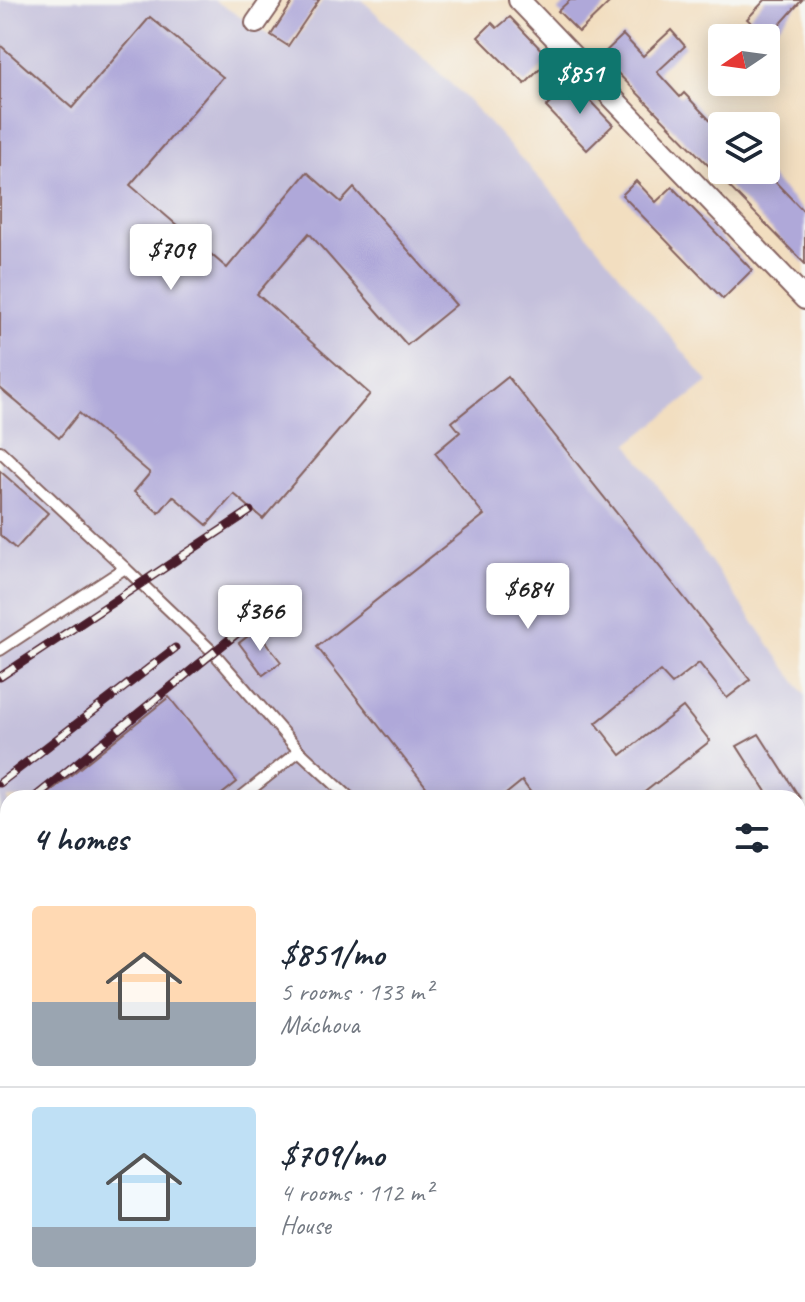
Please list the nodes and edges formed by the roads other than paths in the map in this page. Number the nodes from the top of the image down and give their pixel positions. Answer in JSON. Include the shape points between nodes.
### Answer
{"nodes":[{"id":1,"x":272,"y":0,"type":"edge"},
{"id":2,"x":519,"y":0,"type":"edge"},
{"id":3,"x":256,"y":23,"type":"dead end"},
{"id":4,"x":803,"y":292,"type":"edge"},
{"id":5,"x":0,"y":451,"type":"edge"},
{"id":6,"x":125,"y":568,"type":"junction"},
{"id":7,"x":0,"y":650,"type":"edge"},
{"id":8,"x":299,"y":751,"type":"junction"},
{"id":9,"x":250,"y":790,"type":"edge"},
{"id":10,"x":341,"y":790,"type":"edge"}],
"edges":[{"from":1,"to":3,"type":"street"},
{"from":2,"to":4,"type":"street"},
{"from":5,"to":6,"type":"lane"},
{"from":6,"to":7,"type":"lane"},
{"from":6,"to":8,"type":"lane","via":[[214,653]]},
{"from":8,"to":9,"type":"lane"},
{"from":8,"to":10,"type":"lane"}]}
